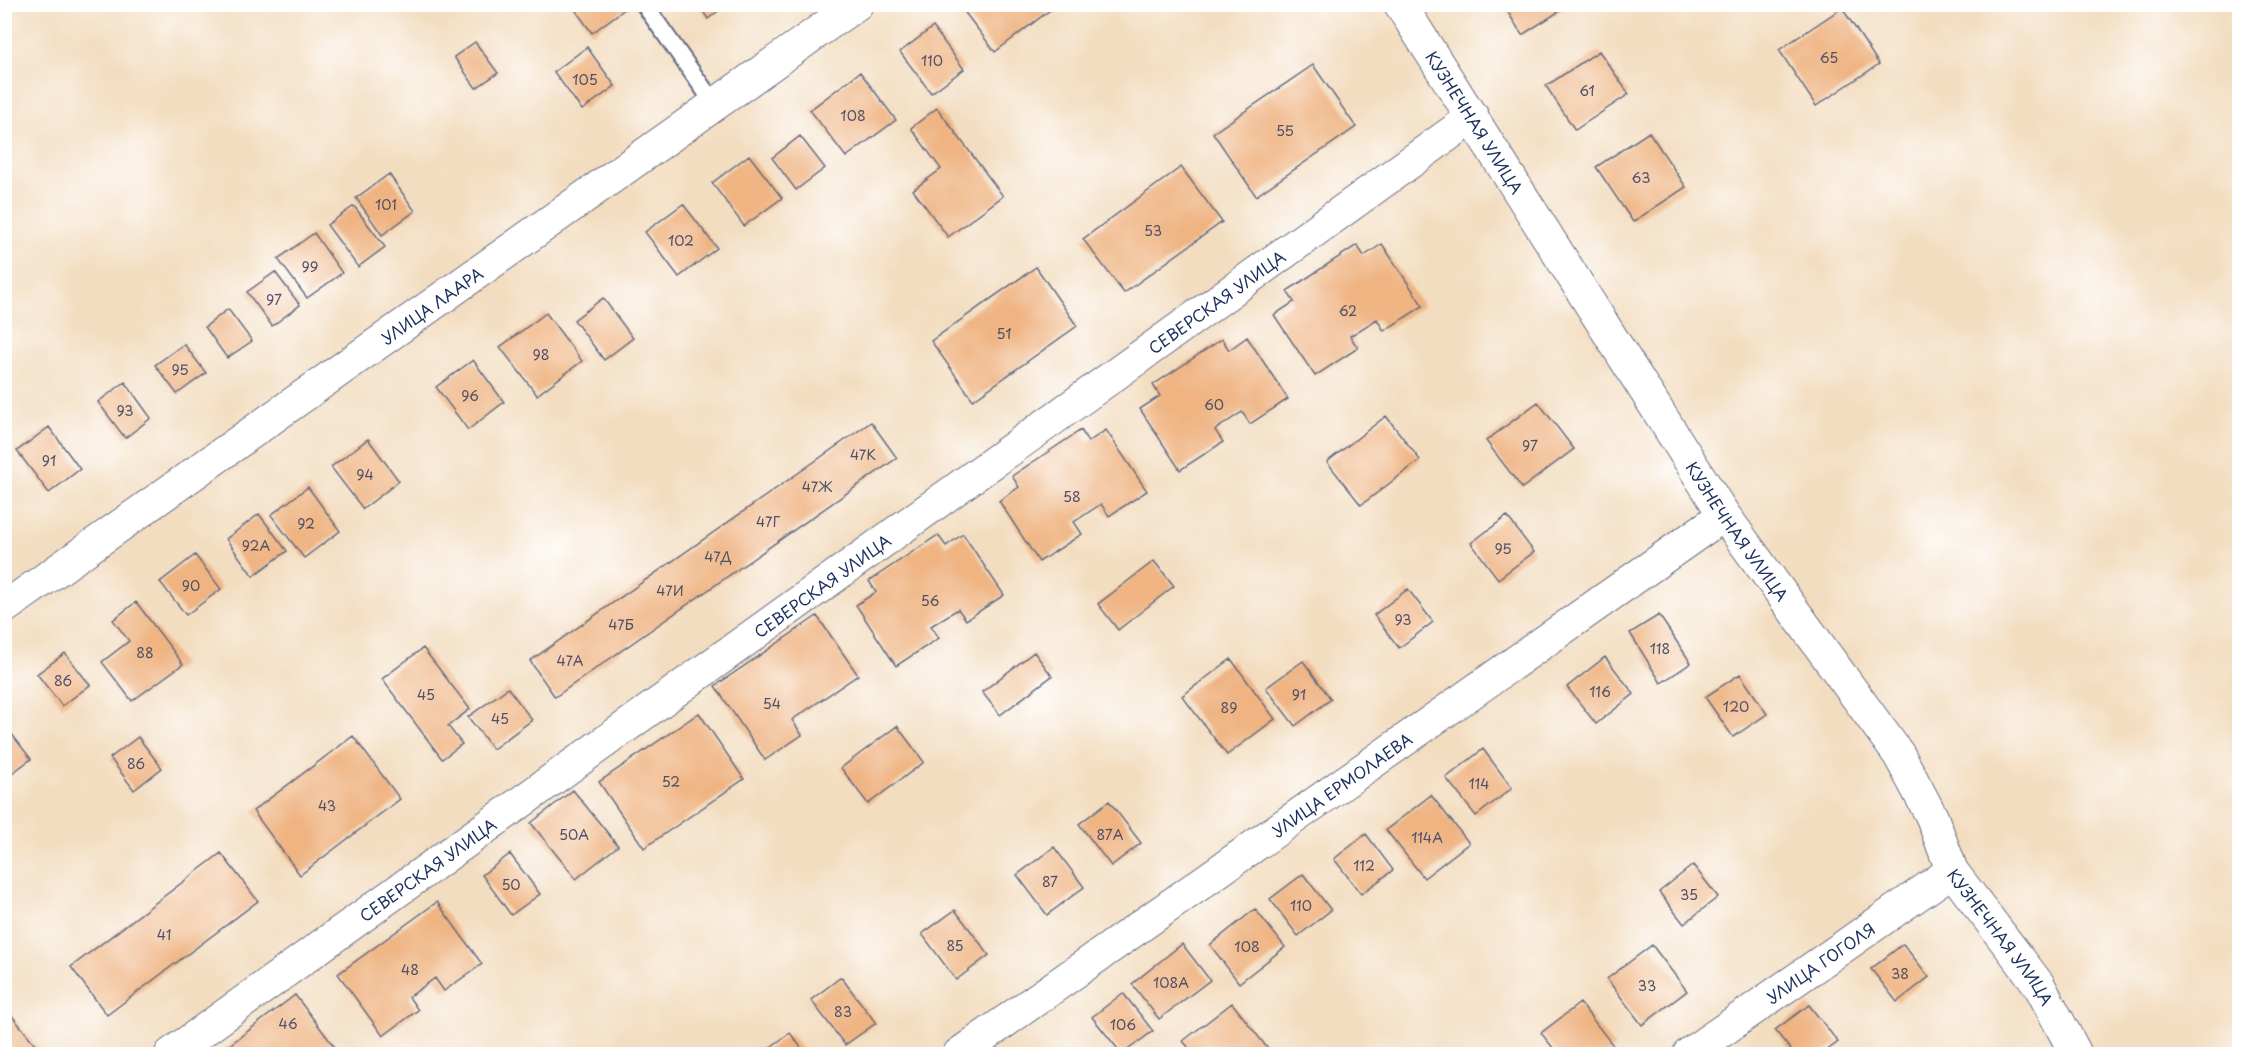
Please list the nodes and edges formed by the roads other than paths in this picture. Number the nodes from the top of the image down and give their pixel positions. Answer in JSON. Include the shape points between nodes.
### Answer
{"nodes":[{"id":1,"x":644,"y":4,"type":"edge"},
{"id":2,"x":857,"y":4,"type":"edge"},
{"id":3,"x":1400,"y":4,"type":"edge"},
{"id":4,"x":715,"y":105,"type":"junction"},
{"id":5,"x":1473,"y":117,"type":"junction"},
{"id":6,"x":1724,"y":514,"type":"junction"},
{"id":7,"x":4,"y":608,"type":"edge"},
{"id":8,"x":1952,"y":870,"type":"junction"},
{"id":9,"x":171,"y":1054,"type":"edge"},
{"id":10,"x":959,"y":1054,"type":"edge"},
{"id":11,"x":1689,"y":1054,"type":"edge"},
{"id":12,"x":2076,"y":1054,"type":"edge"}],
"edges":[{"from":1,"to":4,"type":"lane"},
{"from":2,"to":4,"type":"street","name":"УЛИЦА ЛААРА"},
{"from":3,"to":5,"type":"street","name":"КУЗНЕЧНАЯ УЛИЦА"},
{"from":4,"to":7,"type":"street","name":"УЛИЦА ЛААРА"},
{"from":5,"to":6,"type":"street","name":"КУЗНЕЧНАЯ УЛИЦА"},
{"from":5,"to":9,"type":"street","name":"СЕВЕРСКАЯ УЛИЦА"},
{"from":6,"to":8,"type":"street","name":"КУЗНЕЧНАЯ УЛИЦА","via":[[1899,755],[1932,817]]},
{"from":6,"to":10,"type":"street","name":"УЛИЦА ЕРМОЛАЕВА"},
{"from":8,"to":11,"type":"street","name":"УЛИЦА ГОГОЛЯ"},
{"from":8,"to":12,"type":"street","name":"КУЗНЕЧНАЯ УЛИЦА","via":[[2039,985]]}]}
